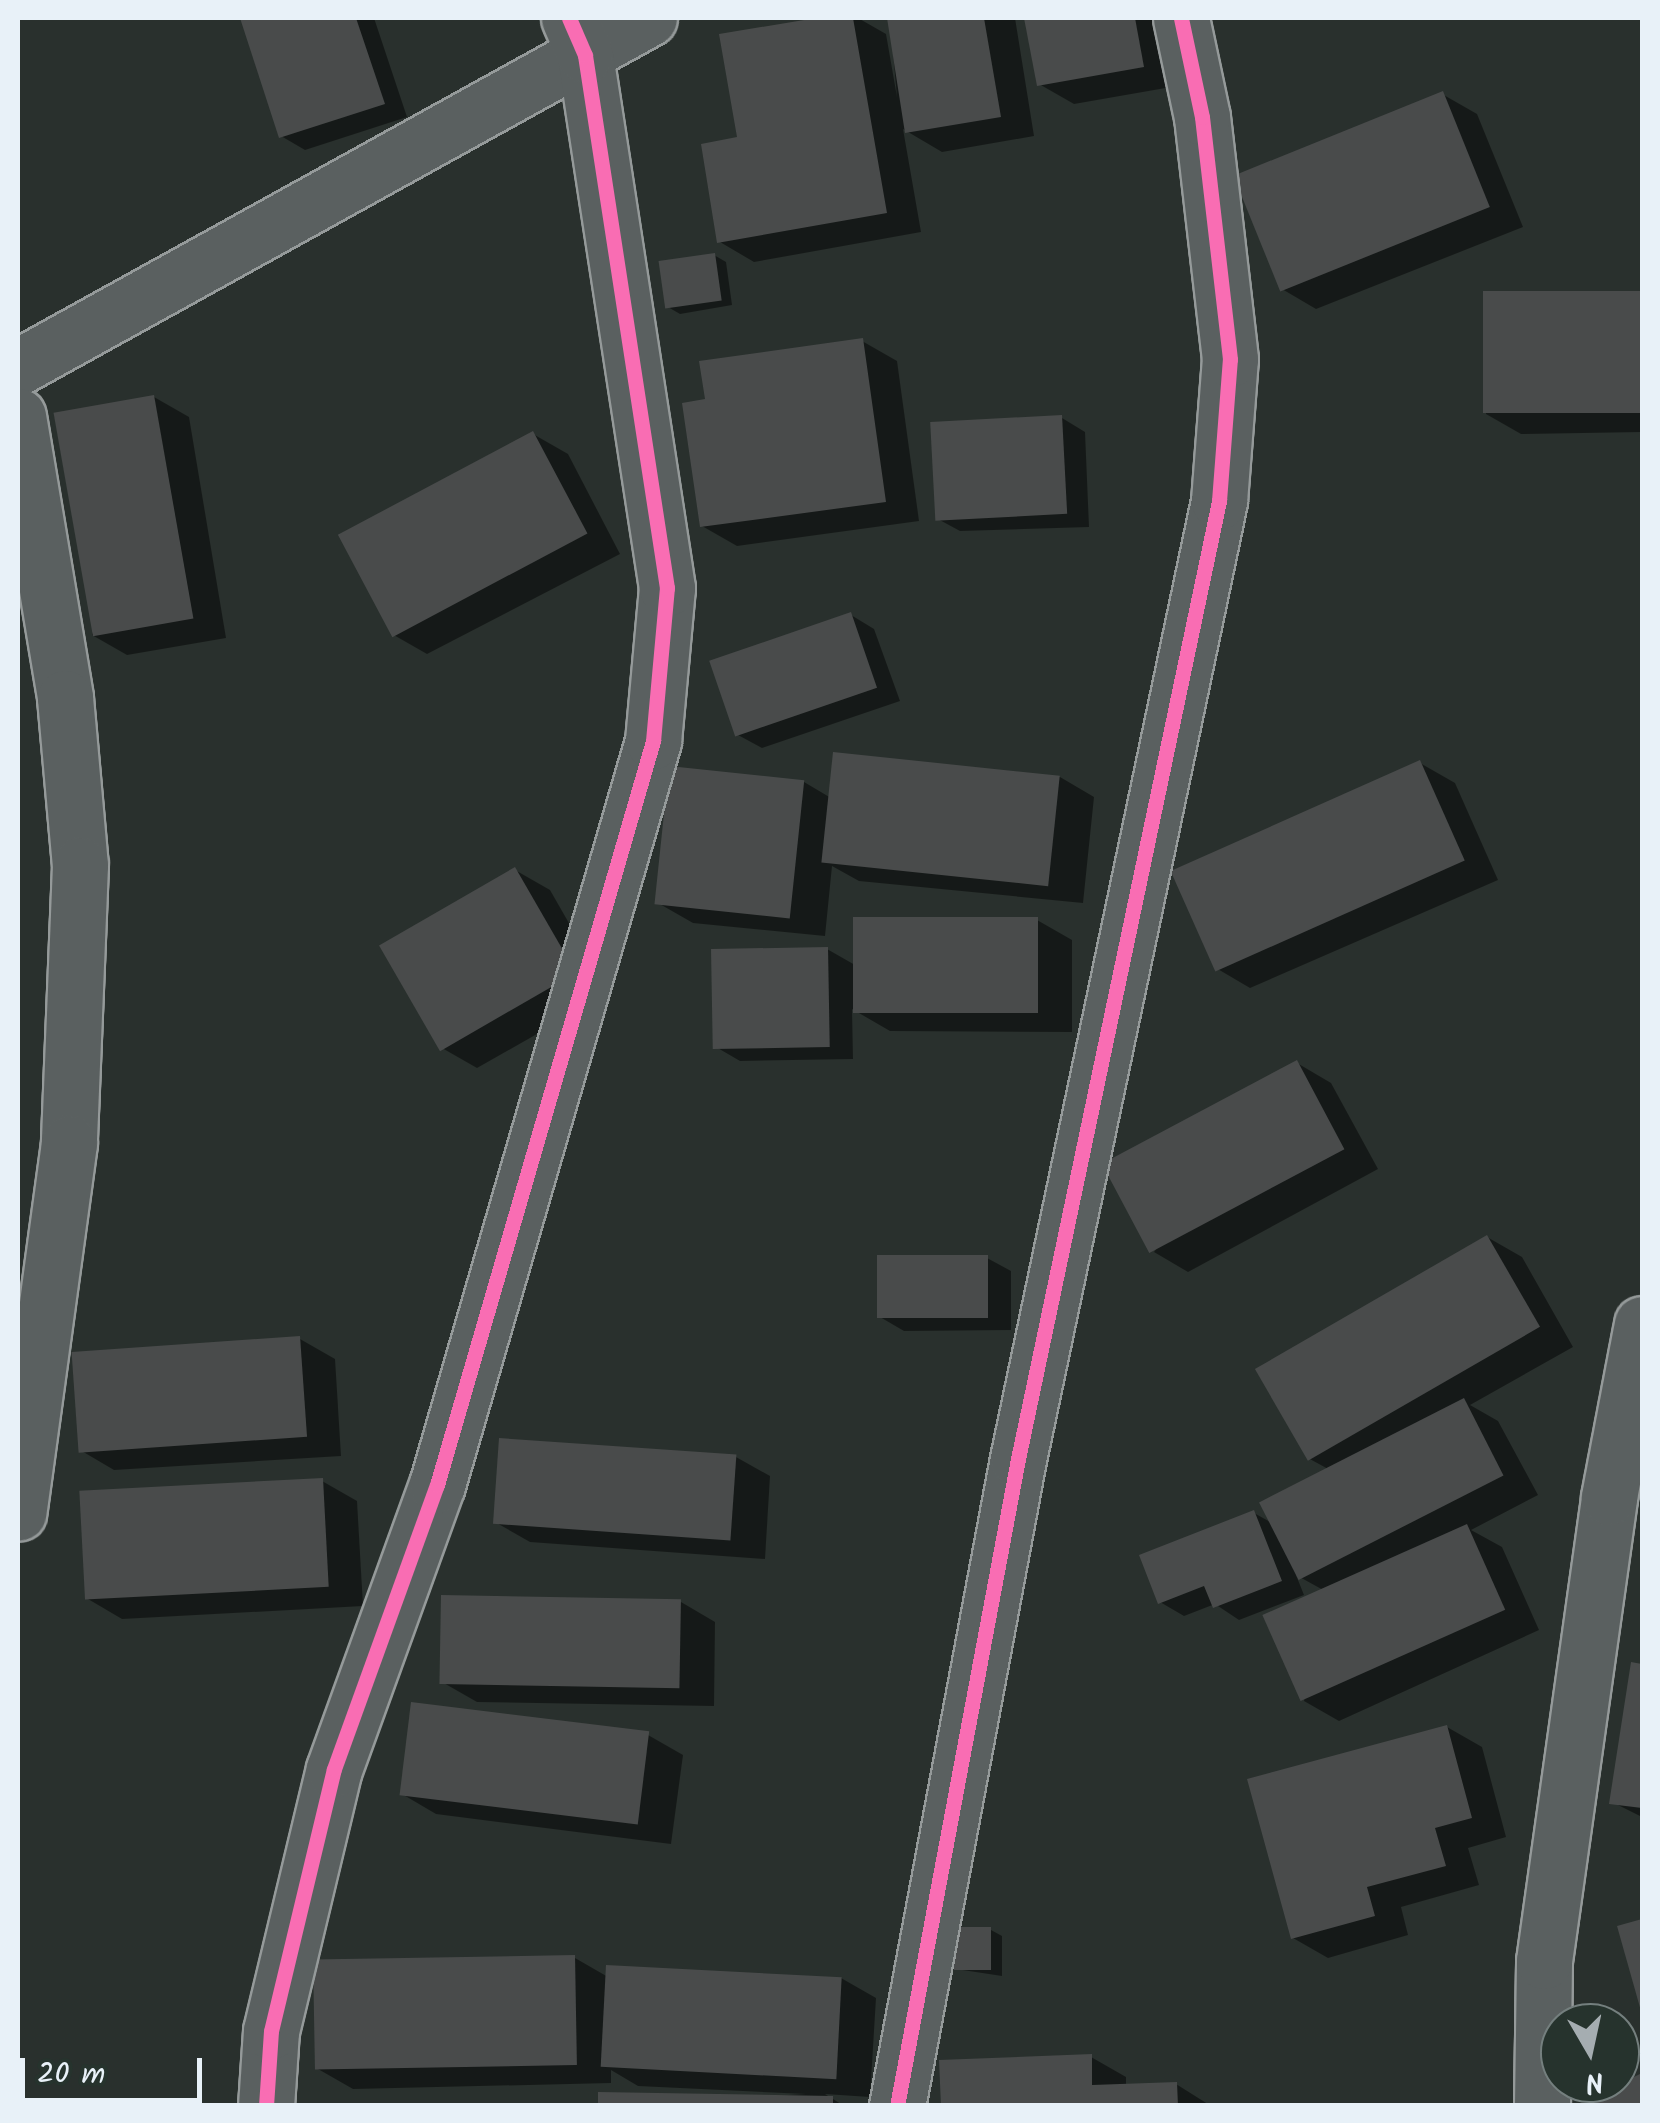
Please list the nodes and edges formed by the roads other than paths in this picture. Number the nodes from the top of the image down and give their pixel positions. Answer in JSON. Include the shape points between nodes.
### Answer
{"nodes":[{"id":1,"x":648,"y":18,"type":"edge"},
{"id":2,"x":1181,"y":18,"type":"edge"},
{"id":3,"x":577,"y":36,"type":"edge"},
{"id":4,"x":18,"y":367,"type":"edge"},
{"id":5,"x":18,"y":416,"type":"edge"},
{"id":6,"x":1642,"y":1324,"type":"edge"},
{"id":7,"x":1626,"y":1486,"type":"edge"},
{"id":8,"x":18,"y":1513,"type":"edge"},
{"id":9,"x":266,"y":2106,"type":"edge"},
{"id":10,"x":897,"y":2106,"type":"edge"},
{"id":11,"x":1542,"y":2106,"type":"edge"}],
"edges":[{"from":1,"to":3,"type":"street"},
{"from":2,"to":10,"type":"street","via":[[1202,117],[1230,359],[1218,500],[1022,1440]]},
{"from":3,"to":4,"type":"street"},
{"from":3,"to":9,"type":"street","via":[[667,588],[653,741],[437,1485],[334,1770],[271,2031]]},
{"from":5,"to":8,"type":"street","via":[[65,698],[80,865],[70,1143]]},
{"from":6,"to":7,"type":"street"},
{"from":7,"to":11,"type":"street","via":[[1544,1961]]}]}
